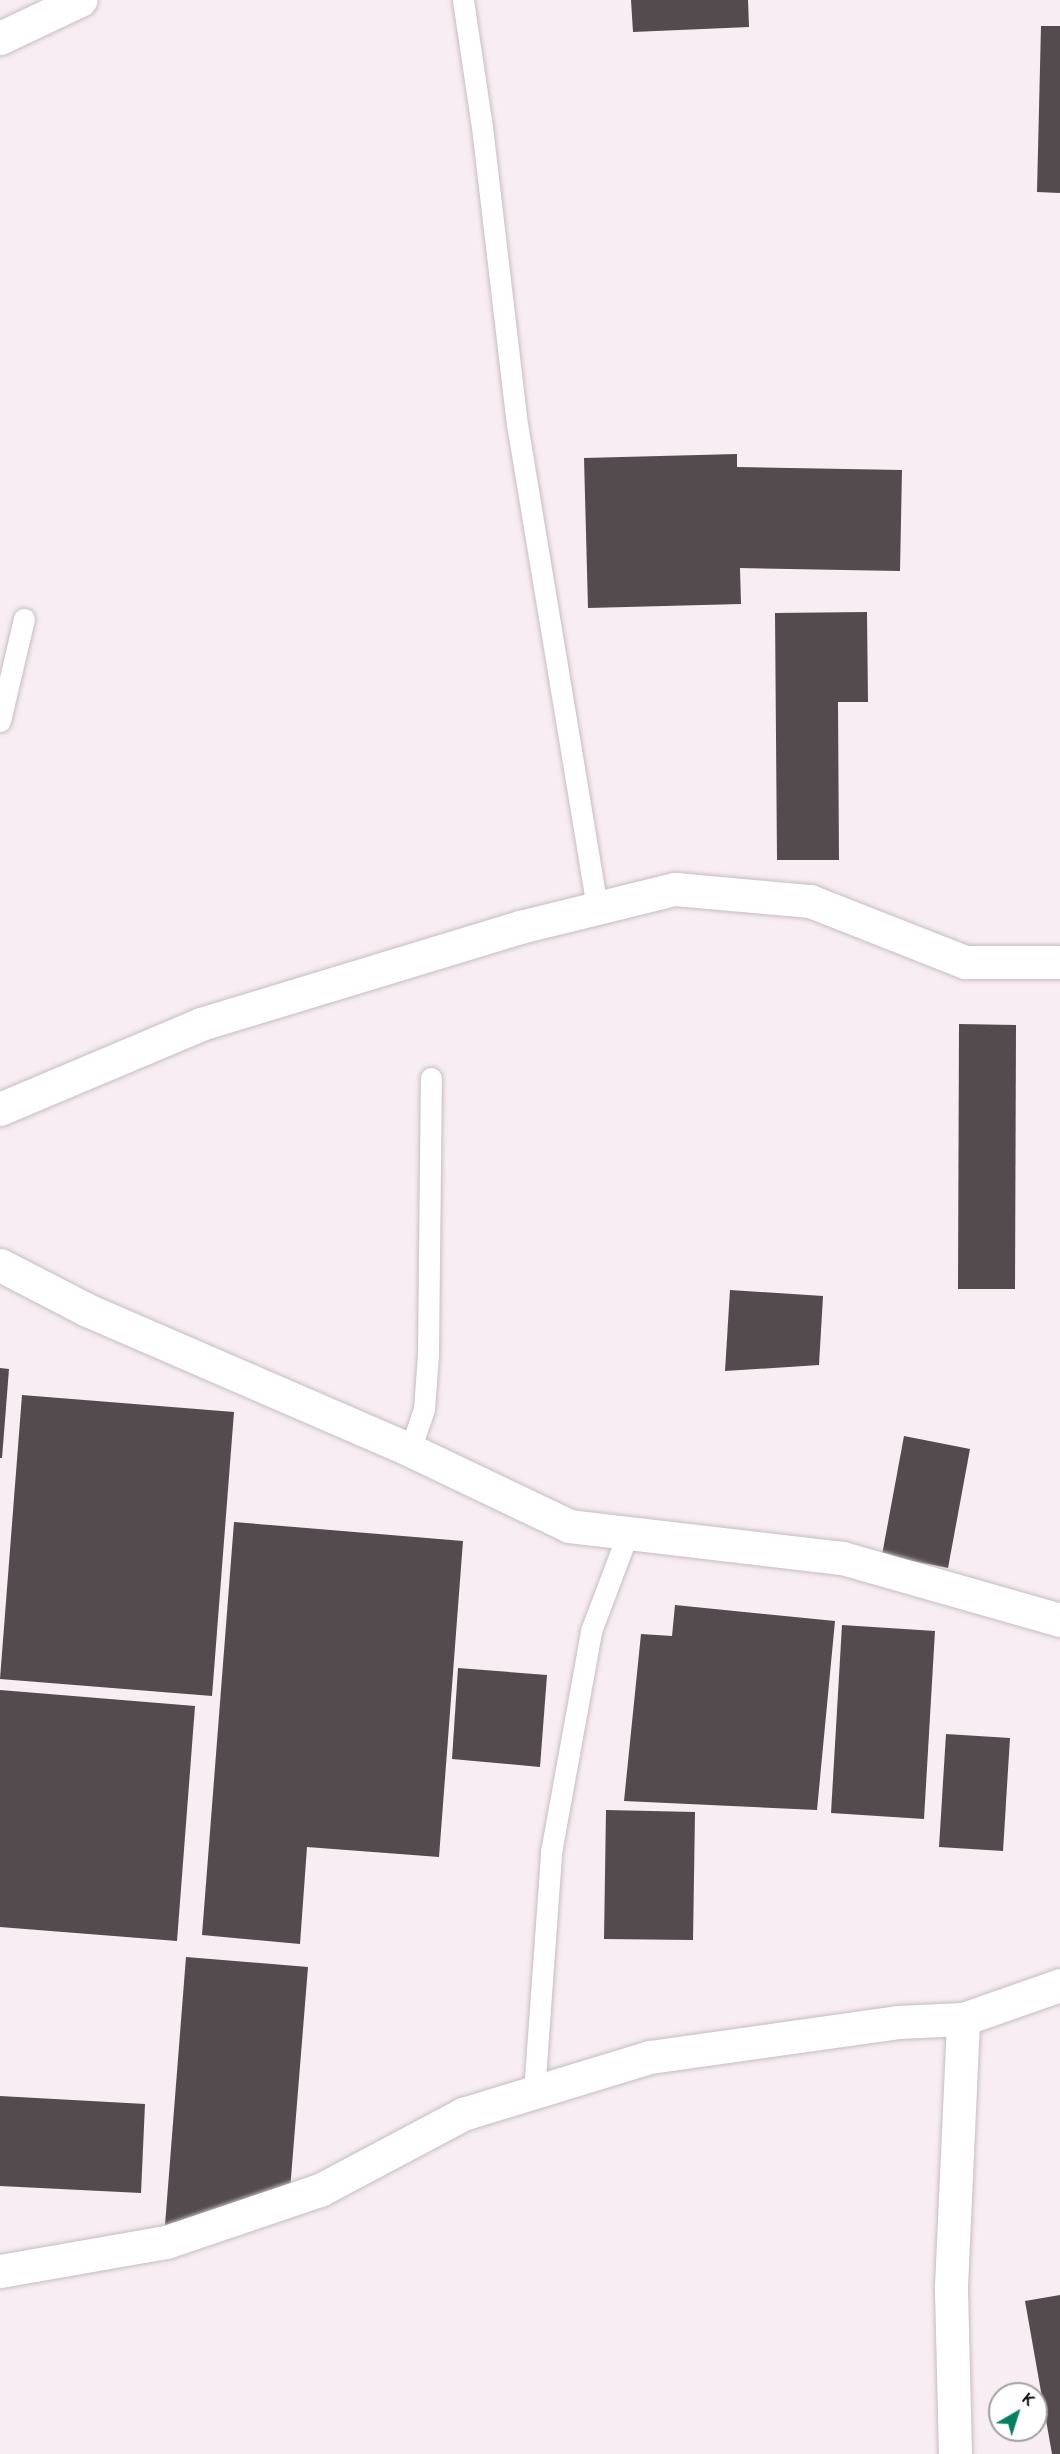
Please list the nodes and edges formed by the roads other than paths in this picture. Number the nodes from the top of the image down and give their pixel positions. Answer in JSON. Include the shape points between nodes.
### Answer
{"nodes":[{"id":1,"x":80,"y":0,"type":"edge"},
{"id":2,"x":463,"y":0,"type":"edge"},
{"id":3,"x":0,"y":38,"type":"edge"},
{"id":4,"x":24,"y":619,"type":"dead end"},
{"id":5,"x":0,"y":721,"type":"edge"},
{"id":6,"x":597,"y":908,"type":"junction"},
{"id":7,"x":1060,"y":962,"type":"edge"},
{"id":8,"x":431,"y":1078,"type":"dead end"},
{"id":9,"x":0,"y":1109,"type":"edge"},
{"id":10,"x":0,"y":1265,"type":"edge"},
{"id":11,"x":410,"y":1450,"type":"junction"},
{"id":12,"x":628,"y":1533,"type":"junction"},
{"id":13,"x":1060,"y":1620,"type":"edge"},
{"id":14,"x":1060,"y":1985,"type":"edge"},
{"id":15,"x":963,"y":2019,"type":"junction"},
{"id":16,"x":534,"y":2092,"type":"junction"},
{"id":17,"x":0,"y":2271,"type":"edge"},
{"id":18,"x":955,"y":2454,"type":"edge"}],
"edges":[{"from":1,"to":3,"type":"street"},
{"from":2,"to":6,"type":"lane","via":[[517,424]]},
{"from":4,"to":5,"type":"lane"},
{"from":6,"to":7,"type":"street","via":[[675,889],[739,892],[810,901],[964,962]]},
{"from":6,"to":9,"type":"street","via":[[520,927],[201,1024]]},
{"from":8,"to":11,"type":"lane","via":[[428,1355],[424,1409]]},
{"from":10,"to":11,"type":"street","via":[[200,1361]]},
{"from":11,"to":12,"type":"street","via":[[569,1526]]},
{"from":12,"to":13,"type":"street","via":[[842,1558]]},
{"from":12,"to":16,"type":"lane","via":[[591,1631],[551,1852]]},
{"from":14,"to":15,"type":"street"},
{"from":15,"to":16,"type":"street","via":[[898,2022],[650,2057]]},
{"from":15,"to":18,"type":"street","via":[[951,2286]]},
{"from":16,"to":17,"type":"street","via":[[464,2114],[320,2190],[188,2235]]}]}
